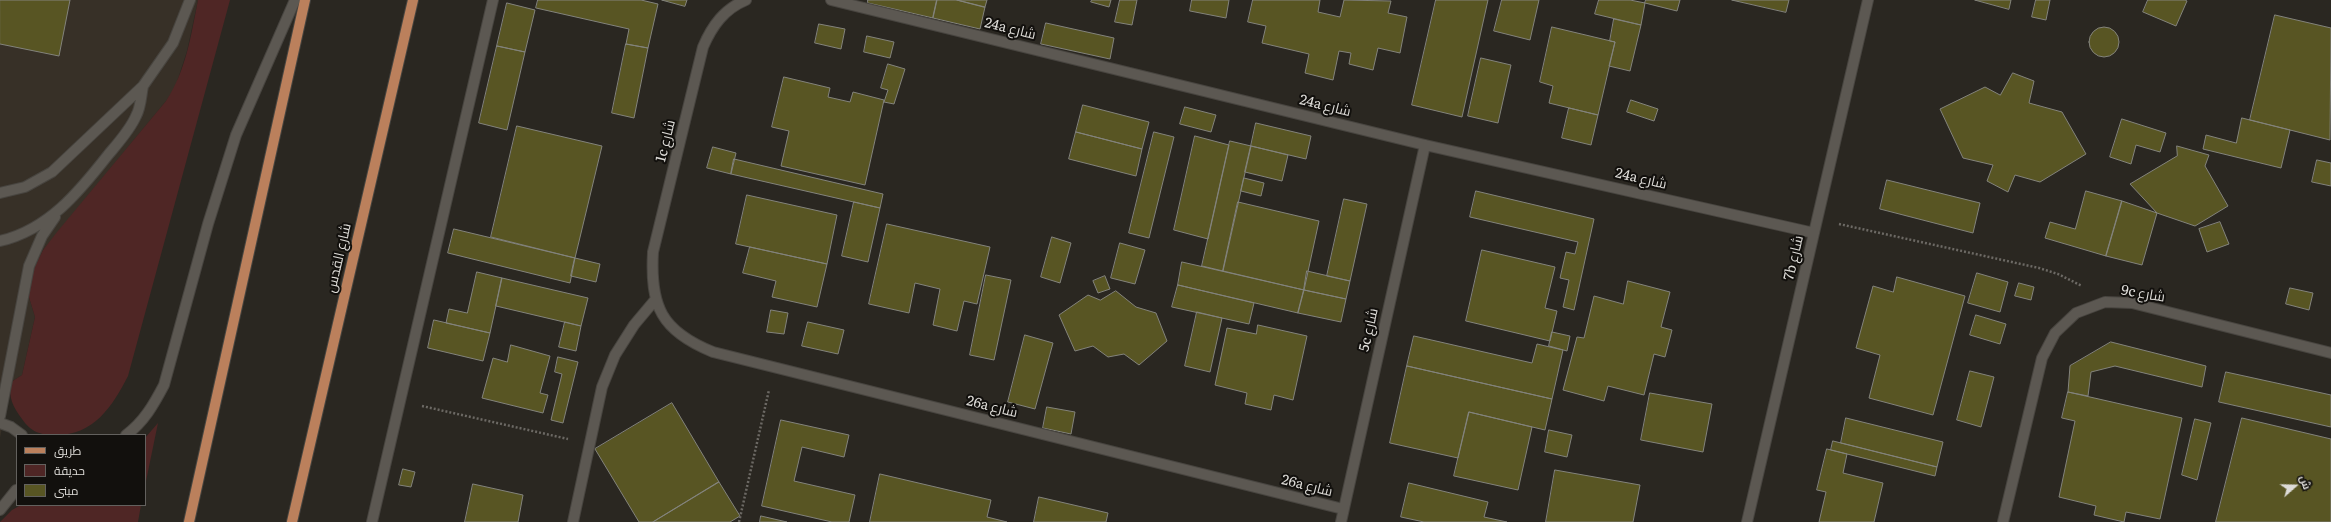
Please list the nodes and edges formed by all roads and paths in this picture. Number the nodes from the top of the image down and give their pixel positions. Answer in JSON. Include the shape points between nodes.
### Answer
{"nodes":[{"id":1,"x":190,"y":0,"type":"edge"},
{"id":2,"x":295,"y":0,"type":"edge"},
{"id":3,"x":305,"y":0,"type":"edge"},
{"id":4,"x":413,"y":0,"type":"edge"},
{"id":5,"x":493,"y":0,"type":"edge"},
{"id":6,"x":831,"y":0,"type":"edge"},
{"id":7,"x":1868,"y":0,"type":"edge"},
{"id":8,"x":743,"y":1,"type":"edge"},
{"id":9,"x":143,"y":86,"type":"junction"},
{"id":10,"x":1425,"y":145,"type":"junction"},
{"id":11,"x":0,"y":193,"type":"edge"},
{"id":12,"x":62,"y":209,"type":"junction"},
{"id":13,"x":1817,"y":219,"type":"junction"},
{"id":14,"x":1814,"y":233,"type":"junction"},
{"id":15,"x":1,"y":242,"type":"edge"},
{"id":16,"x":655,"y":300,"type":"junction"},
{"id":17,"x":2105,"y":302,"type":"junction"},
{"id":18,"x":2331,"y":353,"type":"edge"},
{"id":19,"x":774,"y":367,"type":"junction"},
{"id":20,"x":400,"y":401,"type":"junction"},
{"id":21,"x":0,"y":416,"type":"edge"},
{"id":22,"x":0,"y":423,"type":"edge"},
{"id":23,"x":21,"y":434,"type":"edge"},
{"id":24,"x":127,"y":434,"type":"edge"},
{"id":25,"x":590,"y":444,"type":"junction"},
{"id":26,"x":16,"y":490,"type":"edge"},
{"id":27,"x":16,"y":491,"type":"edge"},
{"id":28,"x":0,"y":497,"type":"edge"},
{"id":29,"x":1343,"y":509,"type":"junction"},
{"id":30,"x":0,"y":510,"type":"edge"},
{"id":31,"x":188,"y":522,"type":"edge"},
{"id":32,"x":292,"y":522,"type":"edge"},
{"id":33,"x":372,"y":522,"type":"edge"},
{"id":34,"x":573,"y":522,"type":"edge"},
{"id":35,"x":740,"y":522,"type":"edge"},
{"id":36,"x":1341,"y":522,"type":"edge"},
{"id":37,"x":1747,"y":522,"type":"edge"},
{"id":38,"x":2004,"y":522,"type":"edge"}],
"edges":[{"from":1,"to":9,"type":"street","via":[[173,43]]},
{"from":2,"to":24,"type":"street","via":[[236,135],[208,224],[164,385],[152,408]]},
{"from":3,"to":31,"type":"main road"},
{"from":4,"to":32,"type":"main road","name":"شارع القدس"},
{"from":5,"to":20,"type":"street"},
{"from":6,"to":10,"type":"street","name":"24a شارع"},
{"from":7,"to":13,"type":"street","name":"7b شارع"},
{"from":8,"to":16,"type":"street","name":"1c شارع","via":[[722,15],[711,30],[704,47],[653,252],[652,278]]},
{"from":9,"to":11,"type":"street","via":[[52,172],[25,187]]},
{"from":9,"to":12,"type":"street","via":[[137,115],[130,127]]},
{"from":10,"to":14,"type":"street","name":"24a شارع"},
{"from":10,"to":29,"type":"street","name":"5c شارع"},
{"from":12,"to":15,"type":"street","via":[[44,222]]},
{"from":12,"to":21,"type":"street","via":[[42,236],[29,266]]},
{"from":13,"to":14,"type":"street","name":"7b شارع"},
{"from":13,"to":17,"type":"path","via":[[2040,268],[2071,279]]},
{"from":14,"to":37,"type":"street","name":"7b شارع"},
{"from":16,"to":19,"type":"street","name":"26a شارع","via":[[676,332],[693,344],[713,352]]},
{"from":16,"to":25,"type":"street","via":[[634,324],[615,355],[602,387]]},
{"from":17,"to":18,"type":"street","name":"9c شارع","via":[[2132,303]]},
{"from":17,"to":38,"type":"street","name":"9c شارع","via":[[2076,313],[2055,333],[2042,358]]},
{"from":19,"to":29,"type":"street","name":"26a شارع"},
{"from":19,"to":35,"type":"path"},
{"from":20,"to":25,"type":"path"},
{"from":20,"to":33,"type":"street"},
{"from":22,"to":23,"type":"street"},
{"from":25,"to":34,"type":"street"},
{"from":26,"to":28,"type":"street"},
{"from":27,"to":30,"type":"street"},
{"from":29,"to":36,"type":"street","name":"5c شارع"}]}
